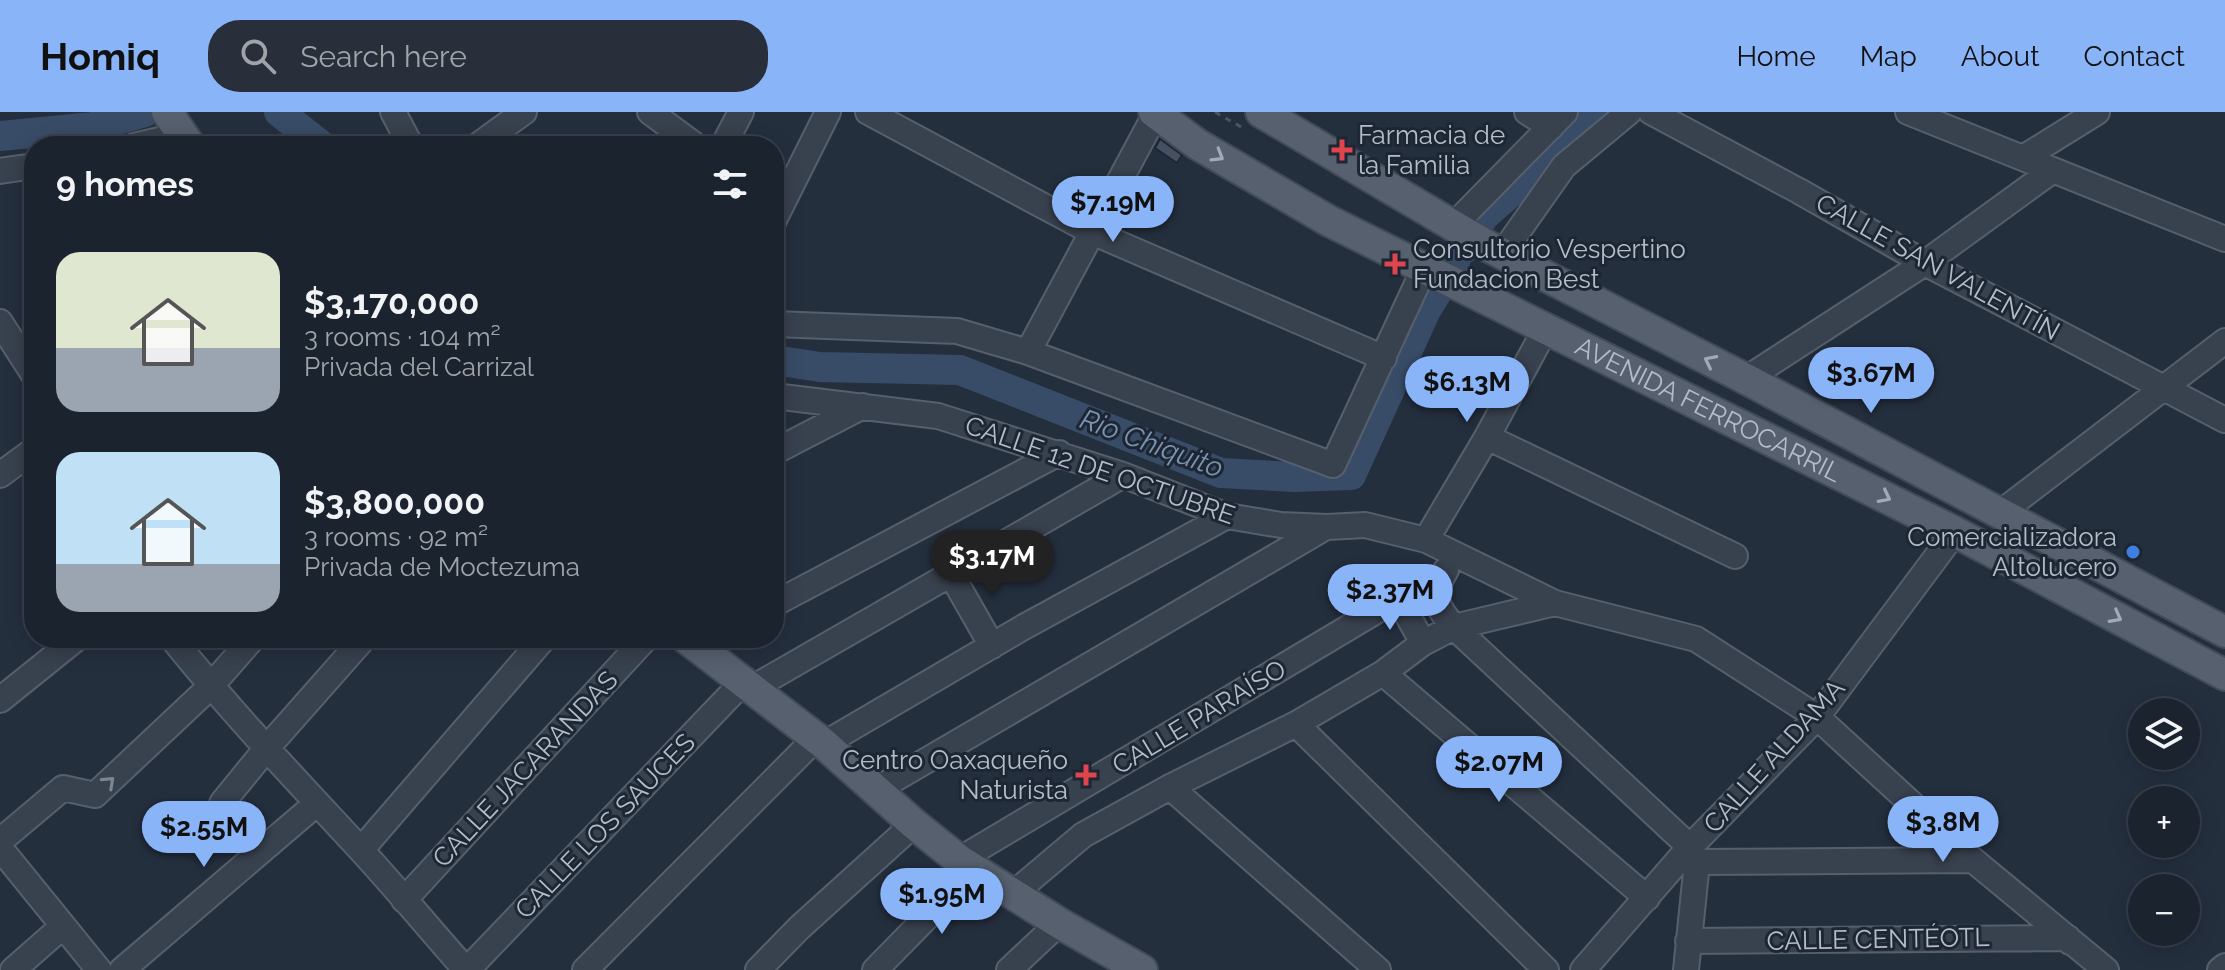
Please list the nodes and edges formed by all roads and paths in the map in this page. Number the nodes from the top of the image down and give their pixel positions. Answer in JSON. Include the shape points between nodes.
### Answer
{"nodes":[{"id":1,"x":393,"y":112,"type":"edge"},
{"id":2,"x":524,"y":112,"type":"edge"},
{"id":3,"x":650,"y":112,"type":"edge"},
{"id":4,"x":741,"y":112,"type":"edge"},
{"id":5,"x":828,"y":112,"type":"edge"},
{"id":6,"x":868,"y":112,"type":"edge"},
{"id":7,"x":1261,"y":112,"type":"edge"},
{"id":8,"x":1527,"y":112,"type":"edge"},
{"id":9,"x":1629,"y":112,"type":"edge"},
{"id":10,"x":1651,"y":112,"type":"edge"},
{"id":11,"x":1908,"y":112,"type":"edge"},
{"id":12,"x":2097,"y":112,"type":"edge"},
{"id":13,"x":1155,"y":113,"type":"edge"},
{"id":14,"x":1558,"y":120,"type":"edge"},
{"id":15,"x":406,"y":136,"type":"edge"},
{"id":16,"x":491,"y":136,"type":"edge"},
{"id":17,"x":682,"y":136,"type":"edge"},
{"id":18,"x":728,"y":136,"type":"edge"},
{"id":19,"x":2023,"y":158,"type":"junction"},
{"id":20,"x":24,"y":167,"type":"edge"},
{"id":21,"x":2053,"y":170,"type":"junction"},
{"id":22,"x":0,"y":171,"type":"edge"},
{"id":23,"x":784,"y":197,"type":"edge"},
{"id":24,"x":1457,"y":229,"type":"junction"},
{"id":25,"x":1092,"y":232,"type":"junction"},
{"id":26,"x":2225,"y":239,"type":"edge"},
{"id":27,"x":1497,"y":251,"type":"junction"},
{"id":28,"x":1925,"y":263,"type":"junction"},
{"id":29,"x":1429,"y":271,"type":"junction"},
{"id":30,"x":0,"y":322,"type":"edge"},
{"id":31,"x":784,"y":324,"type":"edge"},
{"id":32,"x":1546,"y":328,"type":"junction"},
{"id":33,"x":1667,"y":339,"type":"junction"},
{"id":34,"x":2225,"y":341,"type":"edge"},
{"id":35,"x":1028,"y":352,"type":"junction"},
{"id":36,"x":1384,"y":358,"type":"junction"},
{"id":37,"x":24,"y":359,"type":"edge"},
{"id":38,"x":1746,"y":379,"type":"junction"},
{"id":39,"x":1650,"y":380,"type":"junction"},
{"id":40,"x":2164,"y":388,"type":"junction"},
{"id":41,"x":784,"y":397,"type":"edge"},
{"id":42,"x":863,"y":406,"type":"junction"},
{"id":43,"x":2225,"y":420,"type":"edge"},
{"id":44,"x":1487,"y":437,"type":"junction"},
{"id":45,"x":784,"y":447,"type":"edge"},
{"id":46,"x":1059,"y":453,"type":"junction"},
{"id":47,"x":1123,"y":475,"type":"junction"},
{"id":48,"x":2000,"y":513,"type":"junction"},
{"id":49,"x":1227,"y":516,"type":"junction"},
{"id":50,"x":1327,"y":527,"type":"junction"},
{"id":51,"x":1955,"y":532,"type":"junction"},
{"id":52,"x":1426,"y":540,"type":"junction"},
{"id":53,"x":1454,"y":555,"type":"junction"},
{"id":54,"x":1735,"y":556,"type":"dead end"},
{"id":55,"x":951,"y":574,"type":"junction"},
{"id":56,"x":1441,"y":576,"type":"junction"},
{"id":57,"x":1398,"y":598,"type":"junction"},
{"id":58,"x":784,"y":599,"type":"edge"},
{"id":59,"x":1555,"y":603,"type":"junction"},
{"id":60,"x":2221,"y":624,"type":"edge"},
{"id":61,"x":1454,"y":627,"type":"junction"},
{"id":62,"x":1423,"y":643,"type":"junction"},
{"id":63,"x":992,"y":646,"type":"junction"},
{"id":64,"x":65,"y":648,"type":"edge"},
{"id":65,"x":180,"y":648,"type":"edge"},
{"id":66,"x":244,"y":648,"type":"edge"},
{"id":67,"x":355,"y":648,"type":"edge"},
{"id":68,"x":535,"y":648,"type":"edge"},
{"id":69,"x":637,"y":648,"type":"edge"},
{"id":70,"x":706,"y":648,"type":"edge"},
{"id":71,"x":1383,"y":673,"type":"junction"},
{"id":72,"x":2225,"y":675,"type":"edge"},
{"id":73,"x":747,"y":686,"type":"junction"},
{"id":74,"x":210,"y":687,"type":"junction"},
{"id":75,"x":0,"y":700,"type":"edge"},
{"id":76,"x":1817,"y":717,"type":"junction"},
{"id":77,"x":1296,"y":724,"type":"junction"},
{"id":78,"x":819,"y":742,"type":"junction"},
{"id":79,"x":266,"y":749,"type":"junction"},
{"id":80,"x":1170,"y":787,"type":"junction"},
{"id":81,"x":876,"y":790,"type":"junction"},
{"id":82,"x":222,"y":803,"type":"dead end"},
{"id":83,"x":316,"y":804,"type":"junction"},
{"id":84,"x":914,"y":824,"type":"junction"},
{"id":85,"x":0,"y":841,"type":"edge"},
{"id":86,"x":0,"y":848,"type":"edge"},
{"id":87,"x":361,"y":850,"type":"junction"},
{"id":88,"x":1694,"y":854,"type":"junction"},
{"id":89,"x":1973,"y":860,"type":"junction"},
{"id":90,"x":966,"y":864,"type":"junction"},
{"id":91,"x":1013,"y":894,"type":"junction"},
{"id":92,"x":1647,"y":898,"type":"junction"},
{"id":93,"x":404,"y":900,"type":"junction"},
{"id":94,"x":1059,"y":923,"type":"junction"},
{"id":95,"x":63,"y":926,"type":"junction"},
{"id":96,"x":2068,"y":938,"type":"junction"},
{"id":97,"x":1688,"y":941,"type":"junction"},
{"id":98,"x":455,"y":966,"type":"edge"},
{"id":99,"x":2225,"y":966,"type":"edge"},
{"id":100,"x":13,"y":970,"type":"edge"},
{"id":101,"x":99,"y":970,"type":"edge"},
{"id":102,"x":122,"y":970,"type":"edge"},
{"id":103,"x":585,"y":970,"type":"edge"},
{"id":104,"x":758,"y":970,"type":"edge"},
{"id":105,"x":875,"y":970,"type":"edge"},
{"id":106,"x":1009,"y":970,"type":"edge"},
{"id":107,"x":1142,"y":970,"type":"edge"},
{"id":108,"x":1378,"y":970,"type":"edge"},
{"id":109,"x":1546,"y":970,"type":"edge"},
{"id":110,"x":1583,"y":970,"type":"edge"},
{"id":111,"x":1686,"y":970,"type":"edge"},
{"id":112,"x":2082,"y":970,"type":"edge"},
{"id":113,"x":2106,"y":970,"type":"edge"},
{"id":114,"x":2220,"y":970,"type":"edge"}],
"edges":[{"from":1,"to":15,"type":"street"},
{"from":2,"to":16,"type":"street"},
{"from":3,"to":17,"type":"street"},
{"from":4,"to":18,"type":"street"},
{"from":5,"to":23,"type":"street"},
{"from":6,"to":25,"type":"street"},
{"from":7,"to":24,"type":"main road","name":"AVENIDA FERROCARRIL"},
{"from":8,"to":14,"type":"street"},
{"from":9,"to":27,"type":"street","via":[[1564,166]]},
{"from":10,"to":28,"type":"street","name":"CALLE SAN VALENTÍN"},
{"from":11,"to":19,"type":"street"},
{"from":12,"to":19,"type":"street"},
{"from":13,"to":25,"type":"street"},
{"from":13,"to":29,"type":"main road","name":"AVENIDA FERROCARRIL","one_way":true,"via":[[1197,144],[1329,221]]},
{"from":14,"to":24,"type":"street"},
{"from":19,"to":21,"type":"street"},
{"from":20,"to":22,"type":"street"},
{"from":21,"to":26,"type":"street"},
{"from":21,"to":28,"type":"street"},
{"from":24,"to":27,"type":"main road","name":"AVENIDA FERROCARRIL"},
{"from":25,"to":35,"type":"street"},
{"from":25,"to":36,"type":"street"},
{"from":27,"to":33,"type":"main road","name":"AVENIDA FERROCARRIL"},
{"from":28,"to":38,"type":"street"},
{"from":28,"to":40,"type":"street","name":"CALLE SAN VALENTÍN"},
{"from":29,"to":32,"type":"main road","name":"AVENIDA FERROCARRIL"},
{"from":29,"to":36,"type":"street"},
{"from":30,"to":37,"type":"street"},
{"from":31,"to":35,"type":"street","via":[[957,331]]},
{"from":32,"to":39,"type":"main road","name":"AVENIDA FERROCARRIL"},
{"from":32,"to":44,"type":"street"},
{"from":38,"to":33,"type":"main road","name":"AVENIDA FERROCARRIL","one_way":true},
{"from":33,"to":39,"type":"main road"},
{"from":34,"to":40,"type":"street"},
{"from":35,"to":36,"type":"street","via":[[1333,465]]},
{"from":38,"to":48,"type":"main road","name":"AVENIDA FERROCARRIL"},
{"from":39,"to":51,"type":"main road","name":"AVENIDA FERROCARRIL","one_way":true},
{"from":40,"to":43,"type":"street","name":"CALLE SAN VALENTÍN"},
{"from":40,"to":48,"type":"street"},
{"from":41,"to":42,"type":"street","name":"CALLE 12 DE OCTUBRE"},
{"from":42,"to":45,"type":"street"},
{"from":42,"to":46,"type":"street","name":"CALLE 12 DE OCTUBRE","via":[[938,416]]},
{"from":44,"to":52,"type":"street"},
{"from":44,"to":54,"type":"street"},
{"from":46,"to":47,"type":"street","name":"CALLE 12 DE OCTUBRE"},
{"from":46,"to":58,"type":"street"},
{"from":47,"to":49,"type":"street","name":"CALLE 12 DE OCTUBRE"},
{"from":47,"to":55,"type":"street","name":"CALLE LOS SAUCES"},
{"from":48,"to":60,"type":"main road","name":"AVENIDA FERROCARRIL"},
{"from":49,"to":50,"type":"street","name":"CALLE 12 DE OCTUBRE"},
{"from":49,"to":63,"type":"street"},
{"from":50,"to":52,"type":"street","name":"CALLE 12 DE OCTUBRE","via":[[1365,525]]},
{"from":50,"to":81,"type":"street"},
{"from":51,"to":72,"type":"main road","name":"AVENIDA FERROCARRIL","one_way":true},
{"from":51,"to":76,"type":"street","name":"CALLE ALDAMA"},
{"from":52,"to":53,"type":"street","name":"CALLE 12 DE OCTUBRE"},
{"from":53,"to":56,"type":"street"},
{"from":53,"to":59,"type":"street","name":"CALLE 12 DE OCTUBRE"},
{"from":55,"to":63,"type":"street"},
{"from":55,"to":73,"type":"street","name":"CALLE LOS SAUCES"},
{"from":56,"to":57,"type":"street","name":"CALLE PARAÍSO"},
{"from":56,"to":61,"type":"street","via":[[1436,602]]},
{"from":57,"to":62,"type":"street"},
{"from":57,"to":90,"type":"street","name":"CALLE PARAÍSO"},
{"from":59,"to":61,"type":"street","name":"CALLE 12 DE OCTUBRE"},
{"from":59,"to":76,"type":"street","name":"CALLE 12 DE OCTUBRE","via":[[1696,639]]},
{"from":61,"to":62,"type":"street","name":"CALLE 12 DE OCTUBRE"},
{"from":61,"to":88,"type":"street"},
{"from":62,"to":71,"type":"street","name":"CALLE 12 DE OCTUBRE"},
{"from":63,"to":78,"type":"street"},
{"from":64,"to":75,"type":"street"},
{"from":65,"to":74,"type":"street"},
{"from":66,"to":74,"type":"street"},
{"from":67,"to":79,"type":"street"},
{"from":68,"to":87,"type":"street"},
{"from":69,"to":93,"type":"street","name":"CALLE JACARANDAS"},
{"from":70,"to":73,"type":"main road"},
{"from":71,"to":77,"type":"street","name":"CALLE 12 DE OCTUBRE"},
{"from":71,"to":92,"type":"street"},
{"from":73,"to":78,"type":"main road"},
{"from":73,"to":98,"type":"street","name":"CALLE LOS SAUCES"},
{"from":74,"to":79,"type":"street"},
{"from":85,"to":74,"type":"street","one_way":true,"via":[[63,788],[95,795]]},
{"from":76,"to":88,"type":"street","name":"CALLE ALDAMA"},
{"from":76,"to":89,"type":"street","name":"CALLE 12 DE OCTUBRE"},
{"from":77,"to":80,"type":"street","name":"CALLE 12 DE OCTUBRE"},
{"from":77,"to":109,"type":"street"},
{"from":78,"to":81,"type":"main road"},
{"from":78,"to":103,"type":"street"},
{"from":79,"to":82,"type":"street"},
{"from":79,"to":83,"type":"street"},
{"from":80,"to":91,"type":"street","name":"CALLE 12 DE OCTUBRE","via":[[1083,835]]},
{"from":80,"to":108,"type":"street"},
{"from":81,"to":84,"type":"main road"},
{"from":83,"to":87,"type":"street"},
{"from":83,"to":102,"type":"street"},
{"from":84,"to":90,"type":"main road"},
{"from":84,"to":104,"type":"street"},
{"from":86,"to":95,"type":"street"},
{"from":87,"to":93,"type":"street"},
{"from":88,"to":89,"type":"street"},
{"from":88,"to":92,"type":"street","name":"CALLE ALDAMA"},
{"from":88,"to":97,"type":"street"},
{"from":89,"to":96,"type":"street","name":"CALLE 12 DE OCTUBRE"},
{"from":90,"to":91,"type":"main road"},
{"from":90,"to":105,"type":"street","name":"CALLE PARAÍSO"},
{"from":91,"to":94,"type":"main road"},
{"from":92,"to":110,"type":"street","name":"CALLE ALDAMA"},
{"from":93,"to":98,"type":"street"},
{"from":94,"to":106,"type":"street"},
{"from":94,"to":107,"type":"main road"},
{"from":95,"to":100,"type":"street"},
{"from":95,"to":101,"type":"street"},
{"from":96,"to":97,"type":"street","name":"CALLE CENTÉOTL"},
{"from":96,"to":112,"type":"street"},
{"from":96,"to":113,"type":"street","name":"CALLE 12 DE OCTUBRE"},
{"from":97,"to":111,"type":"street"},
{"from":99,"to":114,"type":"street"}]}
